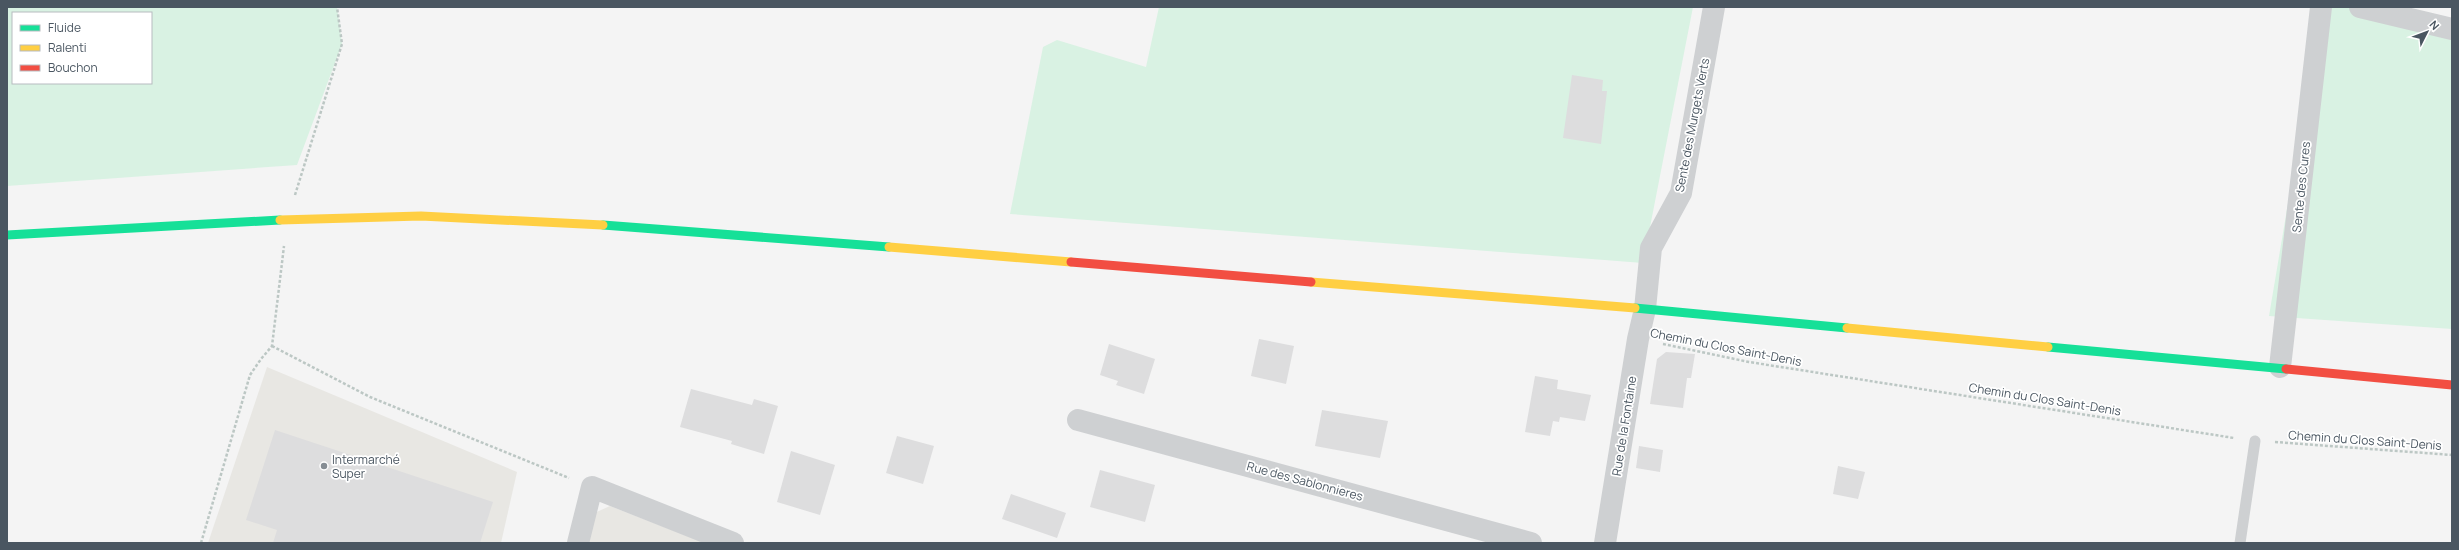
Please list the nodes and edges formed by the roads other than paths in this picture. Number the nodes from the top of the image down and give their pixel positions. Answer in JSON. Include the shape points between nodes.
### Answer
{"nodes":[{"id":1,"x":1714,"y":7,"type":"edge"},
{"id":2,"x":2321,"y":7,"type":"edge"},
{"id":3,"x":2360,"y":7,"type":"edge"},
{"id":4,"x":2452,"y":29,"type":"edge"},
{"id":5,"x":121,"y":230,"type":"junction"},
{"id":6,"x":7,"y":235,"type":"edge"},
{"id":7,"x":22,"y":244,"type":"dead end"},
{"id":8,"x":1645,"y":309,"type":"junction"},
{"id":9,"x":2280,"y":367,"type":"junction"},
{"id":10,"x":2452,"y":385,"type":"edge"},
{"id":11,"x":1078,"y":420,"type":"dead end"},
{"id":12,"x":2255,"y":441,"type":"road end"},
{"id":13,"x":578,"y":543,"type":"edge"},
{"id":14,"x":733,"y":543,"type":"edge"},
{"id":15,"x":1531,"y":543,"type":"edge"},
{"id":16,"x":1605,"y":543,"type":"edge"},
{"id":17,"x":2240,"y":543,"type":"edge"}],
"edges":[{"from":1,"to":8,"type":"street","name":"Sente des Murgets Verts","via":[[1681,193],[1651,248]]},
{"from":2,"to":9,"type":"street","name":"Sente des Cures"},
{"from":3,"to":4,"type":"street"},
{"from":5,"to":6,"type":"main road"},
{"from":5,"to":7,"type":"main road"},
{"from":5,"to":8,"type":"main road","via":[[286,220],[421,216],[631,226]]},
{"from":8,"to":9,"type":"main road"},
{"from":8,"to":16,"type":"street","name":"Rue de la Fontaine"},
{"from":9,"to":10,"type":"main road"},
{"from":11,"to":15,"type":"street","name":"Rue des Sablonnieres"},
{"from":12,"to":17,"type":"lane"},
{"from":13,"to":14,"type":"street","via":[[592,487]]}]}
